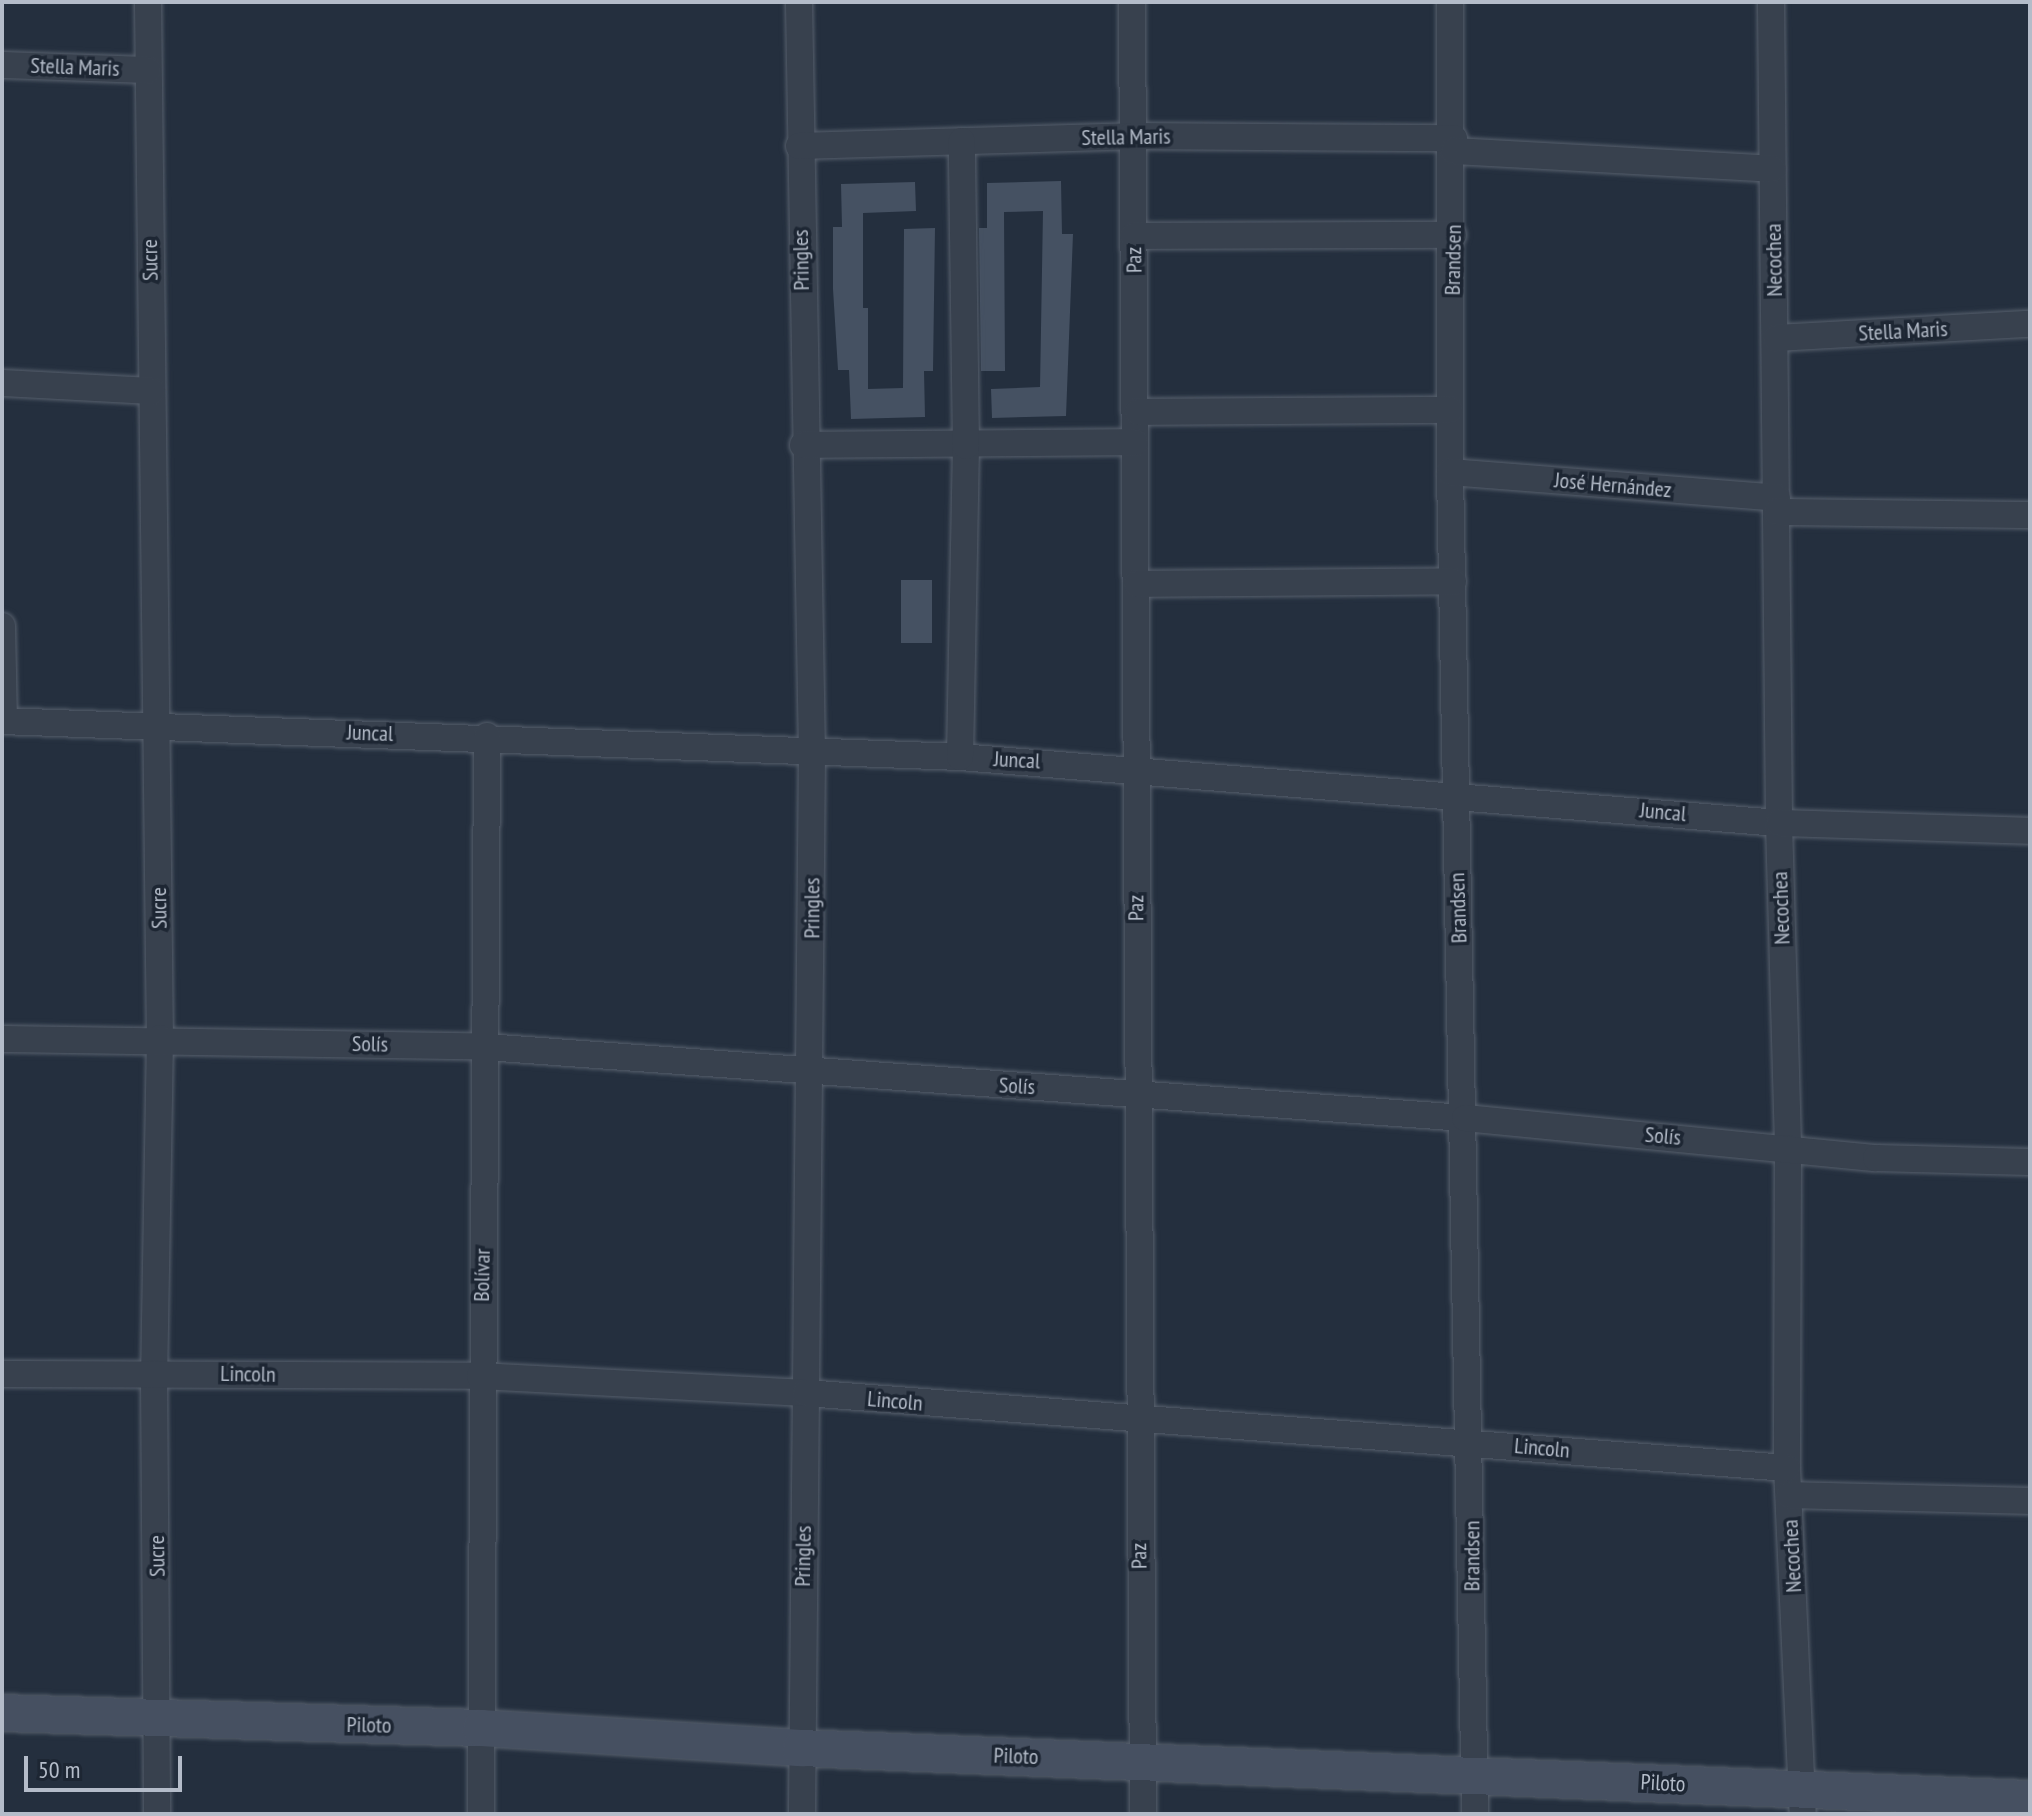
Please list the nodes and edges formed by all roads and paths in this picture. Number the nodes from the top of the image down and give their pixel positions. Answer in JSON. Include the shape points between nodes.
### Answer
{"nodes":[{"id":1,"x":148,"y":2,"type":"edge"},
{"id":2,"x":799,"y":2,"type":"edge"},
{"id":3,"x":1132,"y":2,"type":"edge"},
{"id":4,"x":1450,"y":2,"type":"edge"},
{"id":5,"x":1771,"y":2,"type":"edge"},
{"id":6,"x":2,"y":65,"type":"edge"},
{"id":7,"x":148,"y":70,"type":"junction"},
{"id":8,"x":1131,"y":136,"type":"junction"},
{"id":9,"x":962,"y":141,"type":"junction"},
{"id":10,"x":1454,"y":144,"type":"junction"},
{"id":11,"x":799,"y":146,"type":"junction"},
{"id":12,"x":1772,"y":169,"type":"junction"},
{"id":13,"x":1453,"y":235,"type":"junction"},
{"id":14,"x":1133,"y":236,"type":"junction"},
{"id":15,"x":2030,"y":324,"type":"edge"},
{"id":16,"x":1776,"y":338,"type":"junction"},
{"id":17,"x":2,"y":383,"type":"edge"},
{"id":18,"x":152,"y":391,"type":"junction"},
{"id":19,"x":1450,"y":410,"type":"junction"},
{"id":20,"x":1138,"y":412,"type":"junction"},
{"id":21,"x":1135,"y":442,"type":"junction"},
{"id":22,"x":803,"y":445,"type":"junction"},
{"id":23,"x":966,"y":446,"type":"junction"},
{"id":24,"x":1450,"y":472,"type":"junction"},
{"id":25,"x":1777,"y":505,"type":"junction"},
{"id":26,"x":2030,"y":515,"type":"edge"},
{"id":27,"x":1453,"y":581,"type":"junction"},
{"id":28,"x":1137,"y":584,"type":"junction"},
{"id":29,"x":2,"y":626,"type":"edge"},
{"id":30,"x":3,"y":721,"type":"edge"},
{"id":31,"x":157,"y":727,"type":"junction"},
{"id":32,"x":487,"y":736,"type":"junction"},
{"id":33,"x":812,"y":752,"type":"junction"},
{"id":34,"x":960,"y":757,"type":"junction"},
{"id":35,"x":1137,"y":767,"type":"junction"},
{"id":36,"x":1455,"y":792,"type":"junction"},
{"id":37,"x":1779,"y":823,"type":"junction"},
{"id":38,"x":2030,"y":831,"type":"edge"},
{"id":39,"x":160,"y":1038,"type":"junction"},
{"id":40,"x":2,"y":1039,"type":"edge"},
{"id":41,"x":486,"y":1047,"type":"junction"},
{"id":42,"x":811,"y":1074,"type":"junction"},
{"id":43,"x":1135,"y":1094,"type":"junction"},
{"id":44,"x":1465,"y":1118,"type":"junction"},
{"id":45,"x":1788,"y":1148,"type":"junction"},
{"id":46,"x":2030,"y":1162,"type":"edge"},
{"id":47,"x":154,"y":1373,"type":"junction"},
{"id":48,"x":2,"y":1374,"type":"edge"},
{"id":49,"x":480,"y":1376,"type":"junction"},
{"id":50,"x":806,"y":1393,"type":"junction"},
{"id":51,"x":1137,"y":1421,"type":"junction"},
{"id":52,"x":1471,"y":1443,"type":"junction"},
{"id":53,"x":1787,"y":1468,"type":"junction"},
{"id":54,"x":1789,"y":1495,"type":"junction"},
{"id":55,"x":2030,"y":1501,"type":"edge"},
{"id":56,"x":2,"y":1713,"type":"edge"},
{"id":57,"x":159,"y":1720,"type":"junction"},
{"id":58,"x":481,"y":1728,"type":"junction"},
{"id":59,"x":801,"y":1748,"type":"junction"},
{"id":60,"x":1143,"y":1762,"type":"junction"},
{"id":61,"x":1474,"y":1772,"type":"junction"},
{"id":62,"x":2030,"y":1799,"type":"edge"},
{"id":63,"x":1803,"y":1802,"type":"edge"},
{"id":64,"x":157,"y":1814,"type":"edge"},
{"id":65,"x":481,"y":1814,"type":"edge"},
{"id":66,"x":802,"y":1814,"type":"edge"},
{"id":67,"x":1143,"y":1814,"type":"edge"},
{"id":68,"x":1475,"y":1814,"type":"edge"}],
"edges":[{"from":1,"to":7,"type":"street","name":"Sucre"},
{"from":2,"to":11,"type":"street","name":"Pringles"},
{"from":3,"to":8,"type":"street","name":"Paz"},
{"from":4,"to":10,"type":"street","name":"Brandsen"},
{"from":5,"to":12,"type":"street","name":"Necochea"},
{"from":6,"to":7,"type":"street","name":"Stella Maris"},
{"from":7,"to":18,"type":"street","name":"Sucre"},
{"from":8,"to":9,"type":"street","name":"Stella Maris"},
{"from":8,"to":10,"type":"street","name":"Stella Maris"},
{"from":8,"to":14,"type":"street","name":"Paz"},
{"from":9,"to":11,"type":"street","name":"Stella Maris"},
{"from":9,"to":23,"type":"street"},
{"from":10,"to":12,"type":"street","name":"Stella Maris"},
{"from":10,"to":13,"type":"street","name":"Brandsen"},
{"from":11,"to":22,"type":"street","name":"Pringles"},
{"from":12,"to":16,"type":"street","name":"Necochea"},
{"from":13,"to":14,"type":"street"},
{"from":13,"to":19,"type":"street","name":"Brandsen"},
{"from":14,"to":20,"type":"street","name":"Paz"},
{"from":15,"to":16,"type":"street","name":"Stella Maris"},
{"from":16,"to":25,"type":"street","name":"Necochea"},
{"from":17,"to":18,"type":"street"},
{"from":18,"to":31,"type":"street","name":"Sucre"},
{"from":19,"to":20,"type":"street"},
{"from":19,"to":24,"type":"street","name":"Brandsen"},
{"from":20,"to":21,"type":"street","name":"Paz"},
{"from":21,"to":23,"type":"street"},
{"from":21,"to":28,"type":"street","name":"Paz"},
{"from":22,"to":23,"type":"street"},
{"from":22,"to":33,"type":"street","name":"Pringles"},
{"from":23,"to":34,"type":"street"},
{"from":24,"to":25,"type":"street","name":"José Hernández"},
{"from":24,"to":27,"type":"street","name":"Brandsen"},
{"from":25,"to":26,"type":"street","name":"José Hernández"},
{"from":25,"to":37,"type":"street","name":"Necochea"},
{"from":27,"to":28,"type":"street"},
{"from":27,"to":36,"type":"street","name":"Brandsen"},
{"from":28,"to":35,"type":"street","name":"Paz"},
{"from":29,"to":30,"type":"street"},
{"from":30,"to":31,"type":"street","name":"Juncal"},
{"from":31,"to":32,"type":"street","name":"Juncal"},
{"from":31,"to":39,"type":"street","name":"Sucre"},
{"from":32,"to":33,"type":"street","name":"Juncal"},
{"from":32,"to":41,"type":"street","name":"Bolívar"},
{"from":33,"to":34,"type":"street","name":"Juncal"},
{"from":33,"to":42,"type":"street","name":"Pringles"},
{"from":34,"to":35,"type":"street","name":"Juncal"},
{"from":35,"to":36,"type":"street","name":"Juncal"},
{"from":35,"to":43,"type":"street","name":"Paz"},
{"from":36,"to":37,"type":"street","name":"Juncal"},
{"from":36,"to":44,"type":"street","name":"Brandsen"},
{"from":37,"to":38,"type":"street","name":"Juncal"},
{"from":37,"to":45,"type":"street","name":"Necochea"},
{"from":39,"to":40,"type":"street","name":"Solís"},
{"from":39,"to":41,"type":"street","name":"Solís"},
{"from":39,"to":47,"type":"street","name":"Sucre"},
{"from":41,"to":42,"type":"street","name":"Solís"},
{"from":41,"to":49,"type":"street","name":"Bolívar"},
{"from":42,"to":43,"type":"street","name":"Solís"},
{"from":42,"to":50,"type":"street","name":"Pringles"},
{"from":43,"to":44,"type":"street","name":"Solís"},
{"from":43,"to":51,"type":"street","name":"Paz"},
{"from":44,"to":45,"type":"street","name":"Solís"},
{"from":44,"to":52,"type":"street","name":"Brandsen"},
{"from":45,"to":46,"type":"street","name":"Solís"},
{"from":45,"to":53,"type":"street","name":"Necochea"},
{"from":47,"to":48,"type":"street","name":"Lincoln"},
{"from":47,"to":49,"type":"street","name":"Lincoln"},
{"from":47,"to":57,"type":"street","name":"Sucre"},
{"from":49,"to":50,"type":"street","name":"Lincoln"},
{"from":49,"to":58,"type":"street","name":"Bolívar"},
{"from":50,"to":51,"type":"street","name":"Lincoln"},
{"from":50,"to":59,"type":"street","name":"Pringles"},
{"from":51,"to":52,"type":"street","name":"Lincoln"},
{"from":51,"to":60,"type":"street","name":"Paz"},
{"from":52,"to":53,"type":"street","name":"Lincoln"},
{"from":52,"to":61,"type":"street","name":"Brandsen"},
{"from":53,"to":54,"type":"street","name":"Necochea"},
{"from":54,"to":55,"type":"street"},
{"from":54,"to":63,"type":"street","name":"Necochea"},
{"from":56,"to":57,"type":"main road","name":"Piloto"},
{"from":57,"to":58,"type":"main road","name":"Piloto"},
{"from":57,"to":64,"type":"street","name":"Sucre"},
{"from":58,"to":59,"type":"main road","name":"Piloto"},
{"from":58,"to":65,"type":"street","name":"Bolívar"},
{"from":59,"to":60,"type":"main road","name":"Piloto"},
{"from":59,"to":66,"type":"street","name":"Pringles"},
{"from":60,"to":61,"type":"main road","name":"Piloto"},
{"from":60,"to":67,"type":"street","name":"Paz"},
{"from":61,"to":63,"type":"main road","name":"Piloto"},
{"from":61,"to":68,"type":"street","name":"Brandsen"},
{"from":62,"to":63,"type":"main road","name":"Piloto"}]}
